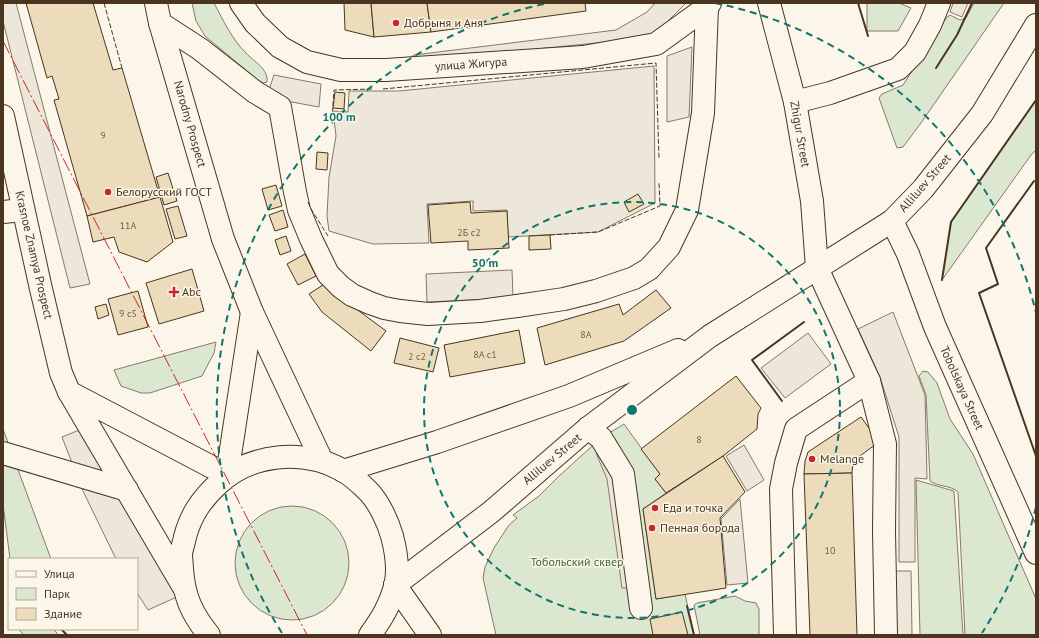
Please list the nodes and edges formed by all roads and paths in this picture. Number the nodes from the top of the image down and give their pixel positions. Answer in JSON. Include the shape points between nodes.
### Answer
{"nodes":[{"id":1,"x":242,"y":3,"type":"edge"},
{"id":2,"x":769,"y":3,"type":"edge"},
{"id":3,"x":939,"y":3,"type":"edge"},
{"id":4,"x":709,"y":5,"type":"edge"},
{"id":5,"x":158,"y":13,"type":"edge"},
{"id":6,"x":1036,"y":25,"type":"edge"},
{"id":7,"x":795,"y":102,"type":"junction"},
{"id":8,"x":3,"y":116,"type":"edge"},
{"id":9,"x":13,"y":211,"type":"edge"},
{"id":10,"x":892,"y":221,"type":"junction"},
{"id":11,"x":817,"y":268,"type":"junction"},
{"id":12,"x":252,"y":312,"type":"junction"},
{"id":13,"x":710,"y":336,"type":"junction"},
{"id":14,"x":869,"y":381,"type":"junction"},
{"id":15,"x":69,"y":392,"type":"junction"},
{"id":16,"x":588,"y":428,"type":"junction"},
{"id":17,"x":3,"y":452,"type":"edge"},
{"id":18,"x":322,"y":461,"type":"junction"},
{"id":19,"x":343,"y":471,"type":"junction"},
{"id":20,"x":227,"y":475,"type":"junction"},
{"id":21,"x":127,"y":490,"type":"junction"},
{"id":22,"x":1036,"y":553,"type":"edge"},
{"id":23,"x":183,"y":586,"type":"junction"},
{"id":24,"x":395,"y":586,"type":"junction"},
{"id":25,"x":641,"y":608,"type":"dead end"},
{"id":26,"x":209,"y":635,"type":"edge"},
{"id":27,"x":370,"y":635,"type":"edge"},
{"id":28,"x":430,"y":635,"type":"edge"},
{"id":29,"x":784,"y":635,"type":"edge"},
{"id":30,"x":886,"y":635,"type":"edge"}],
"edges":[{"from":1,"to":4,"type":"main road","name":"улица Жигура","via":[[255,23],[280,47],[307,62],[341,70],[386,70],[583,57],[656,44]]},
{"from":2,"to":7,"type":"main road","name":"Zhigur Street"},
{"from":3,"to":7,"type":"main road","via":[[915,52],[898,70]]},
{"from":4,"to":5,"type":"main road","via":[[703,114],[687,210],[660,258],[649,269],[634,278],[564,299],[480,311],[428,314],[400,311],[370,303],[333,280],[319,256],[300,210],[280,107],[255,92]]},
{"from":5,"to":12,"type":"main road","name":"Narodny Prospect","via":[[223,238]]},
{"from":6,"to":10,"type":"main road","name":"Alliluev Street","via":[[982,114],[923,189]]},
{"from":7,"to":11,"type":"main road","name":"Zhigur Street","via":[[812,201]]},
{"from":8,"to":9,"type":"main road","name":"Krasnoe Znamya Prospect"},
{"from":9,"to":15,"type":"main road","name":"Krasnoe Znamya Prospect","via":[[40,289],[61,373]]},
{"from":10,"to":11,"type":"main road","name":"Alliluev Street"},
{"from":10,"to":22,"type":"main road","name":"Tobolskaya Street","via":[[908,254],[935,327]]},
{"from":11,"to":13,"type":"main road","name":"Alliluev Street"},
{"from":11,"to":14,"type":"main road"},
{"from":12,"to":18,"type":"main road","name":"Narodny Prospect"},
{"from":12,"to":20,"type":"main road"},
{"from":13,"to":16,"type":"main road","name":"Alliluev Street"},
{"from":13,"to":19,"type":"main road","name":"Alliluev Street","via":[[569,396]]},
{"from":14,"to":29,"type":"main road","via":[[796,429],[781,489]]},
{"from":14,"to":30,"type":"main road","via":[[885,444]]},
{"from":15,"to":20,"type":"main road"},
{"from":15,"to":21,"type":"main road","name":"Krasnoe Znamya Prospect"},
{"from":16,"to":24,"type":"main road","name":"Alliluev Street","via":[[491,512]]},
{"from":16,"to":25,"type":"main road","via":[[601,438],[623,474]]},
{"from":17,"to":21,"type":"main road"},
{"from":18,"to":19,"type":"main road"},
{"from":18,"to":20,"type":"main road","via":[[272,457],[249,464]]},
{"from":19,"to":24,"type":"main road","via":[[369,492],[387,520],[396,552]]},
{"from":20,"to":23,"type":"main road","via":[[204,497],[189,524],[181,554]]},
{"from":21,"to":23,"type":"main road","name":"Krasnoe Znamya Prospect"},
{"from":23,"to":26,"type":"main road","via":[[197,620]]},
{"from":24,"to":27,"type":"main road","via":[[385,614]]},
{"from":24,"to":28,"type":"main road"}]}
